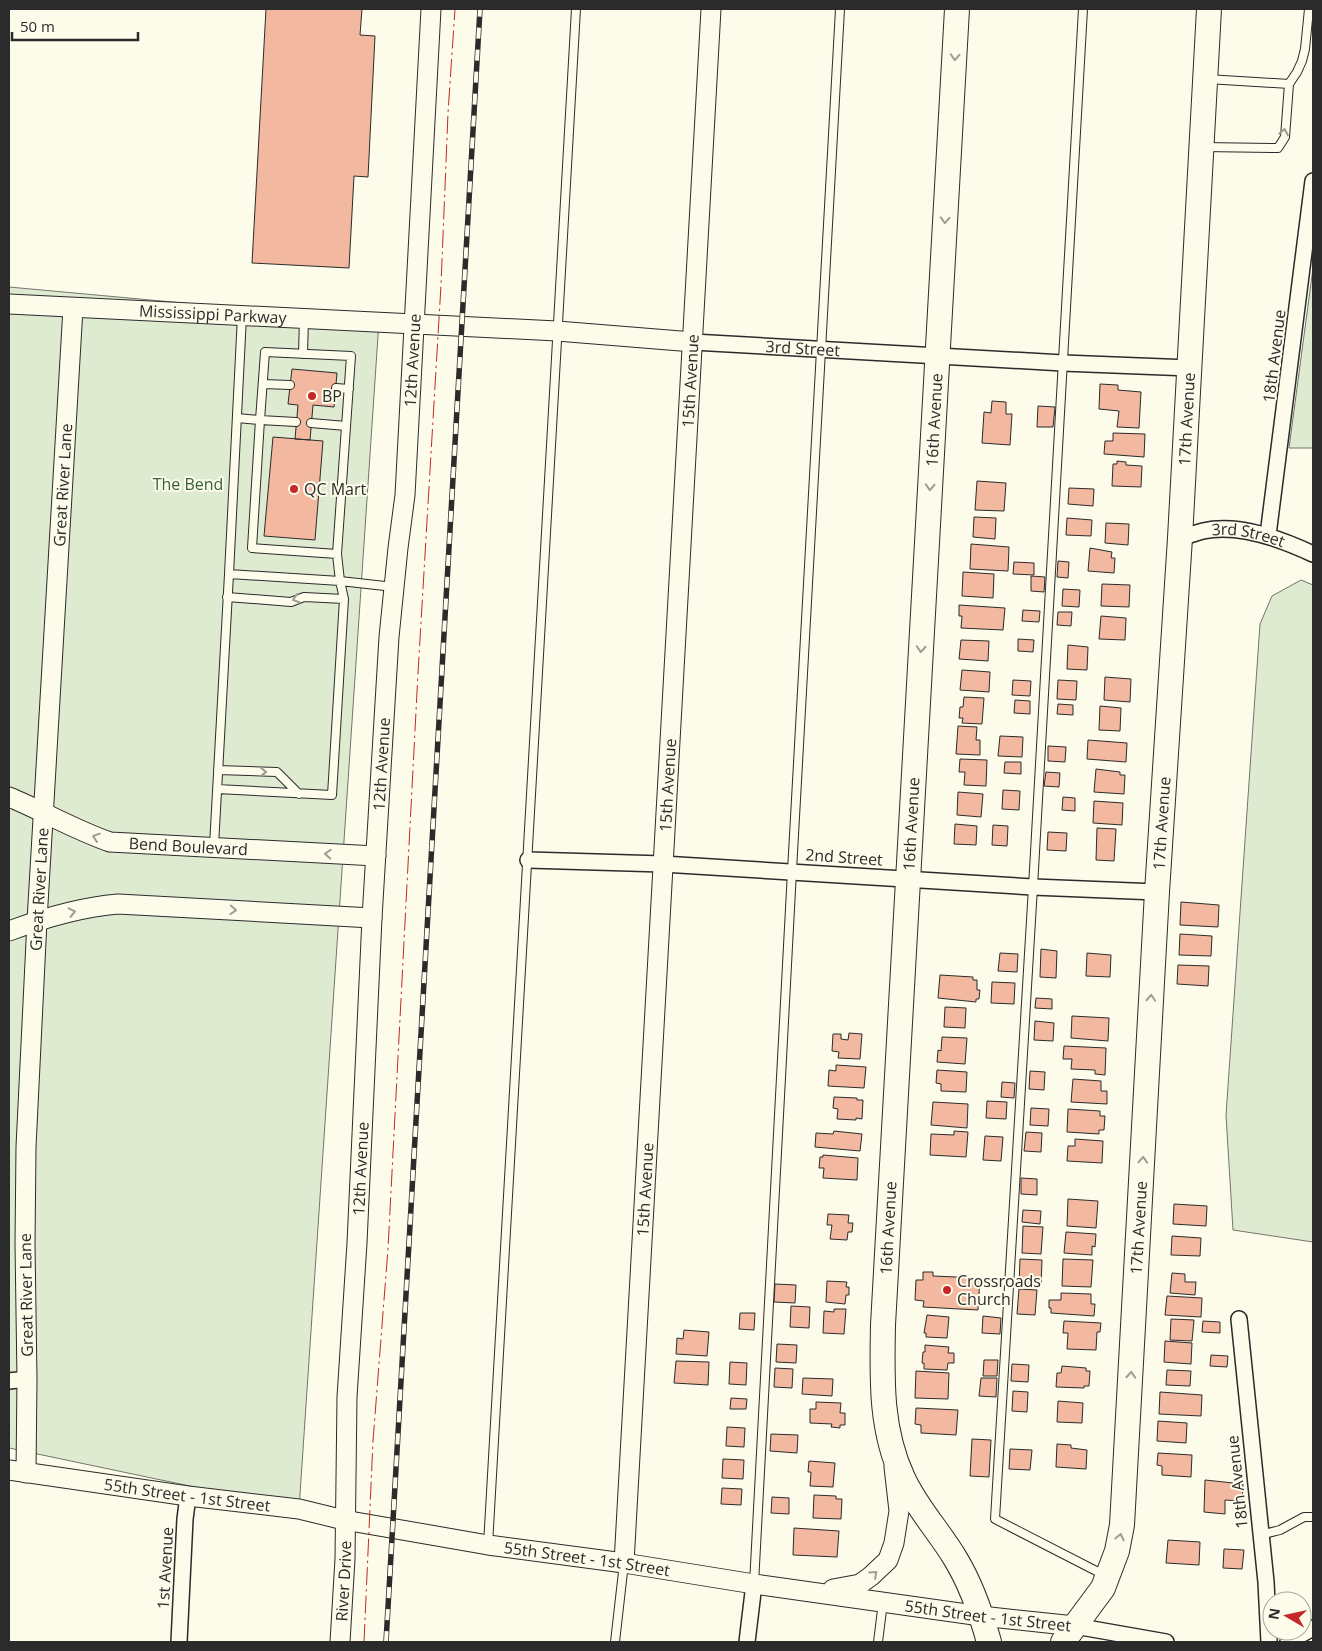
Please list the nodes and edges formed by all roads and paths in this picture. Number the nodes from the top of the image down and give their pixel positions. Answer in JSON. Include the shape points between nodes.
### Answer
{"nodes":[{"id":1,"x":431,"y":9,"type":"edge"},
{"id":2,"x":576,"y":9,"type":"edge"},
{"id":3,"x":711,"y":9,"type":"edge"},
{"id":4,"x":840,"y":9,"type":"edge"},
{"id":5,"x":957,"y":9,"type":"edge"},
{"id":6,"x":1083,"y":9,"type":"edge"},
{"id":7,"x":1209,"y":9,"type":"edge"},
{"id":8,"x":1309,"y":9,"type":"edge"},
{"id":9,"x":1206,"y":79,"type":"junction"},
{"id":10,"x":1288,"y":84,"type":"junction"},
{"id":11,"x":1202,"y":148,"type":"junction"},
{"id":12,"x":1313,"y":181,"type":"edge"},
{"id":13,"x":9,"y":304,"type":"edge"},
{"id":14,"x":73,"y":308,"type":"junction"},
{"id":15,"x":242,"y":315,"type":"junction"},
{"id":16,"x":304,"y":318,"type":"junction"},
{"id":17,"x":415,"y":324,"type":"junction"},
{"id":18,"x":557,"y":331,"type":"junction"},
{"id":19,"x":693,"y":342,"type":"junction"},
{"id":20,"x":821,"y":348,"type":"junction"},
{"id":21,"x":303,"y":354,"type":"junction"},
{"id":22,"x":937,"y":355,"type":"junction"},
{"id":23,"x":1063,"y":363,"type":"junction"},
{"id":24,"x":1190,"y":368,"type":"junction"},
{"id":25,"x":263,"y":384,"type":"junction"},
{"id":26,"x":290,"y":385,"type":"dead end"},
{"id":27,"x":336,"y":388,"type":"dead end"},
{"id":28,"x":348,"y":389,"type":"junction"},
{"id":29,"x":237,"y":418,"type":"junction"},
{"id":30,"x":260,"y":420,"type":"junction"},
{"id":31,"x":296,"y":422,"type":"dead end"},
{"id":32,"x":311,"y":423,"type":"dead end"},
{"id":33,"x":346,"y":426,"type":"junction"},
{"id":34,"x":1268,"y":535,"type":"junction"},
{"id":35,"x":1180,"y":538,"type":"junction"},
{"id":36,"x":337,"y":554,"type":"junction"},
{"id":37,"x":1313,"y":554,"type":"edge"},
{"id":38,"x":229,"y":574,"type":"junction"},
{"id":39,"x":340,"y":581,"type":"junction"},
{"id":40,"x":394,"y":587,"type":"junction"},
{"id":41,"x":227,"y":597,"type":"junction"},
{"id":42,"x":344,"y":599,"type":"junction"},
{"id":43,"x":218,"y":770,"type":"junction"},
{"id":44,"x":217,"y":790,"type":"junction"},
{"id":45,"x":299,"y":794,"type":"junction"},
{"id":46,"x":9,"y":797,"type":"edge"},
{"id":47,"x":44,"y":812,"type":"junction"},
{"id":48,"x":214,"y":848,"type":"junction"},
{"id":49,"x":376,"y":856,"type":"junction"},
{"id":50,"x":528,"y":860,"type":"junction"},
{"id":51,"x":663,"y":864,"type":"junction"},
{"id":52,"x":792,"y":871,"type":"junction"},
{"id":53,"x":908,"y":879,"type":"junction"},
{"id":54,"x":1034,"y":887,"type":"junction"},
{"id":55,"x":1157,"y":892,"type":"junction"},
{"id":56,"x":372,"y":918,"type":"junction"},
{"id":57,"x":37,"y":921,"type":"junction"},
{"id":58,"x":9,"y":931,"type":"edge"},
{"id":59,"x":1239,"y":1319,"type":"dead end"},
{"id":60,"x":18,"y":1380,"type":"edge"},
{"id":61,"x":892,"y":1449,"type":"junction"},
{"id":62,"x":17,"y":1471,"type":"edge"},
{"id":63,"x":188,"y":1496,"type":"junction"},
{"id":64,"x":1313,"y":1517,"type":"edge"},
{"id":65,"x":344,"y":1520,"type":"junction"},
{"id":66,"x":1260,"y":1535,"type":"junction"},
{"id":67,"x":488,"y":1545,"type":"junction"},
{"id":68,"x":624,"y":1563,"type":"junction"},
{"id":69,"x":1107,"y":1577,"type":"junction"},
{"id":70,"x":754,"y":1584,"type":"junction"},
{"id":71,"x":812,"y":1592,"type":"junction"},
{"id":72,"x":883,"y":1602,"type":"junction"},
{"id":73,"x":981,"y":1616,"type":"junction"},
{"id":74,"x":1313,"y":1628,"type":"edge"},
{"id":75,"x":1069,"y":1634,"type":"edge"},
{"id":76,"x":179,"y":1642,"type":"edge"},
{"id":77,"x":340,"y":1642,"type":"edge"},
{"id":78,"x":615,"y":1642,"type":"edge"},
{"id":79,"x":747,"y":1642,"type":"edge"},
{"id":80,"x":878,"y":1642,"type":"edge"},
{"id":81,"x":988,"y":1642,"type":"edge"},
{"id":82,"x":1166,"y":1642,"type":"edge"},
{"id":83,"x":1269,"y":1642,"type":"edge"},
{"id":84,"x":1288,"y":1642,"type":"edge"}],
"edges":[{"from":1,"to":17,"type":"street","name":"12th Avenue"},
{"from":2,"to":18,"type":"lane"},
{"from":3,"to":19,"type":"street","name":"15th Avenue"},
{"from":4,"to":20,"type":"lane"},
{"from":5,"to":22,"type":"main road","name":"16th Avenue","one_way":true},
{"from":6,"to":23,"type":"lane"},
{"from":7,"to":9,"type":"main road","name":"17th Avenue"},
{"from":8,"to":10,"type":"lane","via":[[1302,61]]},
{"from":9,"to":10,"type":"lane"},
{"from":9,"to":11,"type":"main road","name":"17th Avenue"},
{"from":11,"to":10,"type":"lane","one_way":true,"via":[[1278,148],[1285,137]]},
{"from":11,"to":24,"type":"main road","name":"17th Avenue"},
{"from":12,"to":34,"type":"street","name":"18th Avenue"},
{"from":13,"to":14,"type":"street","name":"Mississippi Parkway"},
{"from":14,"to":15,"type":"street","name":"Mississippi Parkway"},
{"from":14,"to":47,"type":"street","name":"Great River Lane"},
{"from":15,"to":16,"type":"street","name":"Mississippi Parkway"},
{"from":15,"to":29,"type":"lane"},
{"from":16,"to":17,"type":"street","name":"Mississippi Parkway"},
{"from":16,"to":21,"type":"lane"},
{"from":17,"to":18,"type":"street","name":"3rd Street"},
{"from":17,"to":40,"type":"street","name":"12th Avenue","via":[[405,495]]},
{"from":18,"to":19,"type":"street","name":"3rd Street"},
{"from":18,"to":50,"type":"lane"},
{"from":19,"to":20,"type":"street","name":"3rd Street"},
{"from":19,"to":51,"type":"street","name":"15th Avenue"},
{"from":20,"to":22,"type":"street","name":"3rd Street"},
{"from":20,"to":52,"type":"lane"},
{"from":21,"to":25,"type":"lane","via":[[265,352]]},
{"from":21,"to":28,"type":"lane","via":[[351,356]]},
{"from":22,"to":23,"type":"street","name":"3rd Street"},
{"from":22,"to":53,"type":"main road","name":"16th Avenue","one_way":true},
{"from":23,"to":24,"type":"street","name":"3rd Street"},
{"from":23,"to":54,"type":"lane"},
{"from":24,"to":35,"type":"main road","name":"17th Avenue"},
{"from":25,"to":26,"type":"lane"},
{"from":25,"to":30,"type":"lane"},
{"from":27,"to":28,"type":"lane"},
{"from":28,"to":33,"type":"lane"},
{"from":29,"to":30,"type":"lane"},
{"from":29,"to":38,"type":"lane"},
{"from":30,"to":31,"type":"lane"},
{"from":30,"to":36,"type":"lane","via":[[252,548]]},
{"from":32,"to":33,"type":"lane"},
{"from":33,"to":36,"type":"lane"},
{"from":34,"to":35,"type":"street","name":"3rd Street","via":[[1222,530]]},
{"from":34,"to":37,"type":"street","name":"3rd Street"},
{"from":35,"to":55,"type":"main road","name":"17th Avenue"},
{"from":36,"to":39,"type":"lane"},
{"from":38,"to":39,"type":"lane"},
{"from":38,"to":41,"type":"lane"},
{"from":39,"to":40,"type":"lane"},
{"from":39,"to":42,"type":"lane"},
{"from":40,"to":49,"type":"street","name":"12th Avenue"},
{"from":42,"to":41,"type":"lane","one_way":true,"via":[[304,597],[291,602]]},
{"from":41,"to":43,"type":"lane"},
{"from":42,"to":45,"type":"lane","via":[[332,795]]},
{"from":43,"to":44,"type":"lane"},
{"from":43,"to":45,"type":"lane","one_way":true,"via":[[277,772]]},
{"from":44,"to":45,"type":"lane"},
{"from":44,"to":48,"type":"lane"},
{"from":46,"to":47,"type":"street","name":"Bend Boulevard"},
{"from":48,"to":47,"type":"street","name":"Bend Boulevard","one_way":true,"via":[[110,842]]},
{"from":47,"to":57,"type":"street","name":"Great River Lane"},
{"from":49,"to":48,"type":"street","name":"Bend Boulevard","one_way":true},
{"from":49,"to":56,"type":"street","name":"12th Avenue"},
{"from":50,"to":51,"type":"street","name":"2nd Street"},
{"from":50,"to":67,"type":"lane"},
{"from":51,"to":52,"type":"street","name":"2nd Street"},
{"from":51,"to":68,"type":"street","name":"15th Avenue"},
{"from":52,"to":53,"type":"street","name":"2nd Street"},
{"from":52,"to":70,"type":"lane"},
{"from":53,"to":54,"type":"street","name":"2nd Street"},
{"from":53,"to":61,"type":"main road","name":"16th Avenue","via":[[883,1325],[882,1390]]},
{"from":54,"to":55,"type":"street","name":"2nd Street"},
{"from":54,"to":69,"type":"lane","via":[[995,1519]]},
{"from":69,"to":55,"type":"main road","name":"17th Avenue","one_way":true,"via":[[1122,1525],[1125,1489]]},
{"from":57,"to":56,"type":"street","one_way":true,"via":[[118,904]]},
{"from":56,"to":65,"type":"street","name":"12th Avenue","via":[[347,1397]]},
{"from":57,"to":58,"type":"street"},
{"from":57,"to":60,"type":"street","name":"Great River Lane"},
{"from":59,"to":66,"type":"street","name":"18th Avenue"},
{"from":60,"to":62,"type":"street","name":"Great River Lane"},
{"from":71,"to":61,"type":"street","one_way":true,"via":[[860,1584],[888,1560],[899,1511]]},
{"from":61,"to":73,"type":"main road","name":"16th Avenue","via":[[903,1479],[968,1580]]},
{"from":62,"to":63,"type":"street","name":"55th Street - 1st Street"},
{"from":63,"to":65,"type":"street","name":"55th Street - 1st Street","via":[[302,1510]]},
{"from":63,"to":76,"type":"street","name":"1st Avenue"},
{"from":64,"to":66,"type":"lane","via":[[1304,1517],[1280,1530]]},
{"from":65,"to":67,"type":"street","name":"55th Street - 1st Street"},
{"from":65,"to":77,"type":"street","name":"River Drive"},
{"from":66,"to":83,"type":"street","name":"18th Avenue"},
{"from":67,"to":68,"type":"street","name":"55th Street - 1st Street"},
{"from":68,"to":70,"type":"street","name":"55th Street - 1st Street"},
{"from":68,"to":78,"type":"lane"},
{"from":69,"to":75,"type":"main road","name":"17th Avenue","via":[[1103,1588]]},
{"from":70,"to":71,"type":"street","name":"55th Street - 1st Street"},
{"from":70,"to":79,"type":"street"},
{"from":71,"to":72,"type":"street","name":"55th Street - 1st Street"},
{"from":72,"to":73,"type":"street","name":"55th Street - 1st Street"},
{"from":72,"to":80,"type":"lane"},
{"from":73,"to":75,"type":"street","name":"55th Street - 1st Street"},
{"from":73,"to":81,"type":"main road","name":"16th Avenue"},
{"from":74,"to":84,"type":"street"},
{"from":75,"to":82,"type":"street","name":"55th Street - 1st Street"}]}
